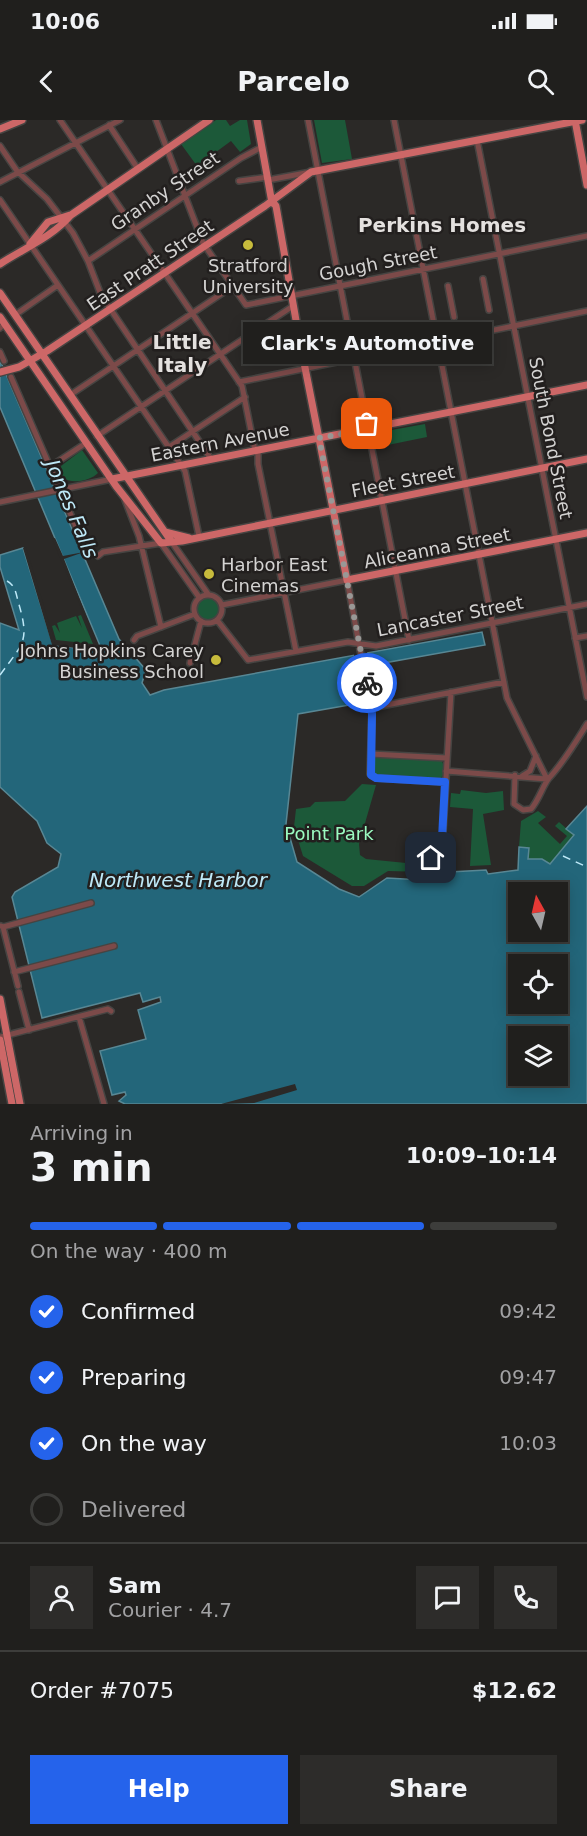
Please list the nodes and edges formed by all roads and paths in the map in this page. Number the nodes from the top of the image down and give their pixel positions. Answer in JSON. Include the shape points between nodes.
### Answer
{"nodes":[{"id":1,"x":22,"y":120,"type":"edge"},
{"id":2,"x":60,"y":120,"type":"edge"},
{"id":3,"x":120,"y":120,"type":"edge"},
{"id":4,"x":156,"y":120,"type":"edge"},
{"id":5,"x":209,"y":120,"type":"edge"},
{"id":6,"x":257,"y":120,"type":"edge"},
{"id":7,"x":308,"y":120,"type":"edge"},
{"id":8,"x":394,"y":120,"type":"edge"},
{"id":9,"x":579,"y":120,"type":"edge"},
{"id":10,"x":109,"y":125,"type":"junction"},
{"id":11,"x":587,"y":127,"type":"edge"},
{"id":12,"x":0,"y":129,"type":"edge"},
{"id":13,"x":259,"y":131,"type":"junction"},
{"id":14,"x":477,"y":140,"type":"junction"},
{"id":15,"x":75,"y":142,"type":"junction"},
{"id":16,"x":0,"y":146,"type":"edge"},
{"id":17,"x":168,"y":148,"type":"junction"},
{"id":18,"x":260,"y":148,"type":"junction"},
{"id":19,"x":400,"y":155,"type":"junction"},
{"id":20,"x":2,"y":156,"type":"edge"},
{"id":21,"x":266,"y":168,"type":"junction"},
{"id":22,"x":138,"y":169,"type":"junction"},
{"id":23,"x":17,"y":171,"type":"junction"},
{"id":24,"x":314,"y":171,"type":"junction"},
{"id":25,"x":268,"y":178,"type":"junction"},
{"id":26,"x":239,"y":181,"type":"dead end"},
{"id":27,"x":0,"y":182,"type":"edge"},
{"id":28,"x":587,"y":184,"type":"edge"},
{"id":29,"x":107,"y":190,"type":"junction"},
{"id":30,"x":185,"y":195,"type":"junction"},
{"id":31,"x":0,"y":200,"type":"edge"},
{"id":32,"x":272,"y":201,"type":"junction"},
{"id":33,"x":63,"y":220,"type":"junction"},
{"id":34,"x":135,"y":230,"type":"junction"},
{"id":35,"x":587,"y":236,"type":"edge"},
{"id":36,"x":30,"y":244,"type":"junction"},
{"id":37,"x":205,"y":246,"type":"junction"},
{"id":38,"x":500,"y":254,"type":"junction"},
{"id":39,"x":88,"y":261,"type":"junction"},
{"id":40,"x":0,"y":264,"type":"edge"},
{"id":41,"x":423,"y":270,"type":"junction"},
{"id":42,"x":164,"y":273,"type":"junction"},
{"id":43,"x":483,"y":279,"type":"dead end"},
{"id":44,"x":58,"y":285,"type":"junction"},
{"id":45,"x":233,"y":286,"type":"junction"},
{"id":46,"x":339,"y":286,"type":"junction"},
{"id":47,"x":448,"y":286,"type":"dead end"},
{"id":48,"x":0,"y":293,"type":"edge"},
{"id":49,"x":291,"y":296,"type":"junction"},
{"id":50,"x":293,"y":306,"type":"junction"},
{"id":51,"x":110,"y":309,"type":"junction"},
{"id":52,"x":489,"y":310,"type":"dead end"},
{"id":53,"x":587,"y":311,"type":"edge"},
{"id":54,"x":192,"y":313,"type":"junction"},
{"id":55,"x":15,"y":315,"type":"junction"},
{"id":56,"x":454,"y":316,"type":"dead end"},
{"id":57,"x":0,"y":317,"type":"edge"},
{"id":58,"x":86,"y":325,"type":"junction"},
{"id":59,"x":513,"y":326,"type":"junction"},
{"id":60,"x":437,"y":341,"type":"junction"},
{"id":61,"x":138,"y":350,"type":"junction"},
{"id":62,"x":0,"y":352,"type":"edge"},
{"id":63,"x":42,"y":354,"type":"junction"},
{"id":64,"x":220,"y":354,"type":"junction"},
{"id":65,"x":354,"y":358,"type":"junction"},
{"id":66,"x":4,"y":361,"type":"dead end"},
{"id":67,"x":30,"y":361,"type":"junction"},
{"id":68,"x":114,"y":366,"type":"junction"},
{"id":69,"x":305,"y":368,"type":"junction"},
{"id":70,"x":6,"y":374,"type":"edge"},
{"id":71,"x":239,"y":382,"type":"junction"},
{"id":72,"x":587,"y":385,"type":"edge"},
{"id":73,"x":165,"y":390,"type":"junction"},
{"id":74,"x":70,"y":395,"type":"junction"},
{"id":75,"x":245,"y":397,"type":"junction"},
{"id":76,"x":527,"y":397,"type":"junction"},
{"id":77,"x":141,"y":406,"type":"junction"},
{"id":78,"x":451,"y":412,"type":"junction"},
{"id":79,"x":368,"y":429,"type":"junction"},
{"id":80,"x":192,"y":431,"type":"junction"},
{"id":81,"x":97,"y":436,"type":"junction"},
{"id":82,"x":319,"y":438,"type":"junction"},
{"id":83,"x":86,"y":443,"type":"junction"},
{"id":84,"x":169,"y":447,"type":"junction"},
{"id":85,"x":255,"y":451,"type":"junction"},
{"id":86,"x":211,"y":459,"type":"junction"},
{"id":87,"x":587,"y":459,"type":"edge"},
{"id":88,"x":181,"y":465,"type":"junction"},
{"id":89,"x":51,"y":466,"type":"junction"},
{"id":90,"x":542,"y":468,"type":"junction"},
{"id":91,"x":124,"y":476,"type":"junction"},
{"id":92,"x":112,"y":479,"type":"junction"},
{"id":93,"x":465,"y":484,"type":"junction"},
{"id":94,"x":59,"y":490,"type":"junction"},
{"id":95,"x":123,"y":495,"type":"junction"},
{"id":96,"x":382,"y":500,"type":"junction"},
{"id":97,"x":0,"y":502,"type":"edge"},
{"id":98,"x":333,"y":510,"type":"junction"},
{"id":99,"x":270,"y":522,"type":"junction"},
{"id":100,"x":162,"y":530,"type":"junction"},
{"id":101,"x":587,"y":533,"type":"edge"},
{"id":102,"x":199,"y":536,"type":"junction"},
{"id":103,"x":189,"y":538,"type":"junction"},
{"id":104,"x":556,"y":539,"type":"junction"},
{"id":105,"x":171,"y":542,"type":"junction"},
{"id":106,"x":161,"y":543,"type":"junction"},
{"id":107,"x":140,"y":546,"type":"junction"},
{"id":108,"x":87,"y":552,"type":"dead end"},
{"id":109,"x":478,"y":555,"type":"junction"},
{"id":110,"x":98,"y":556,"type":"dead end"},
{"id":111,"x":396,"y":571,"type":"junction"},
{"id":112,"x":347,"y":580,"type":"junction"},
{"id":113,"x":284,"y":592,"type":"junction"},
{"id":114,"x":208,"y":594,"type":"junction"},
{"id":115,"x":199,"y":597,"type":"junction"},
{"id":116,"x":222,"y":604,"type":"junction"},
{"id":117,"x":587,"y":604,"type":"edge"},
{"id":118,"x":569,"y":607,"type":"junction"},
{"id":119,"x":195,"y":614,"type":"junction"},
{"id":120,"x":217,"y":620,"type":"junction"},
{"id":121,"x":201,"y":621,"type":"junction"},
{"id":122,"x":492,"y":623,"type":"junction"},
{"id":123,"x":161,"y":627,"type":"junction"},
{"id":124,"x":587,"y":636,"type":"edge"},
{"id":125,"x":575,"y":638,"type":"junction"},
{"id":126,"x":135,"y":640,"type":"dead end"},
{"id":127,"x":409,"y":640,"type":"junction"},
{"id":128,"x":360,"y":644,"type":"junction"},
{"id":129,"x":296,"y":651,"type":"junction"},
{"id":130,"x":190,"y":663,"type":"dead end"},
{"id":131,"x":504,"y":682,"type":"junction"},
{"id":132,"x":451,"y":692,"type":"junction"},
{"id":133,"x":587,"y":697,"type":"edge"},
{"id":134,"x":371,"y":706,"type":"junction"},
{"id":135,"x":587,"y":724,"type":"edge"},
{"id":136,"x":370,"y":754,"type":"junction"},
{"id":137,"x":536,"y":756,"type":"junction"},
{"id":138,"x":447,"y":758,"type":"junction"},
{"id":139,"x":446,"y":771,"type":"junction"},
{"id":140,"x":518,"y":776,"type":"junction"},
{"id":141,"x":547,"y":779,"type":"junction"},
{"id":142,"x":445,"y":782,"type":"junction"},
{"id":143,"x":441,"y":857,"type":"dead end"},
{"id":144,"x":91,"y":903,"type":"dead end"},
{"id":145,"x":2,"y":926,"type":"edge"},
{"id":146,"x":114,"y":946,"type":"dead end"},
{"id":147,"x":14,"y":972,"type":"junction"},
{"id":148,"x":0,"y":999,"type":"edge"},
{"id":149,"x":111,"y":1011,"type":"dead end"},
{"id":150,"x":79,"y":1017,"type":"junction"},
{"id":151,"x":29,"y":1030,"type":"junction"},
{"id":152,"x":2,"y":1037,"type":"edge"},
{"id":153,"x":12,"y":1104,"type":"edge"},
{"id":154,"x":20,"y":1104,"type":"edge"},
{"id":155,"x":104,"y":1104,"type":"edge"}],
"edges":[{"from":1,"to":12,"type":"main road"},
{"from":2,"to":15,"type":"street"},
{"from":3,"to":10,"type":"street"},
{"from":4,"to":17,"type":"street"},
{"from":5,"to":17,"type":"main road"},
{"from":6,"to":13,"type":"main road"},
{"from":7,"to":24,"type":"street"},
{"from":8,"to":19,"type":"street"},
{"from":9,"to":11,"type":"main road"},
{"from":9,"to":14,"type":"main road","name":"East Pratt Street"},
{"from":9,"to":28,"type":"main road"},
{"from":10,"to":15,"type":"street"},
{"from":10,"to":22,"type":"street"},
{"from":13,"to":18,"type":"main road"},
{"from":13,"to":21,"type":"main road"},
{"from":14,"to":19,"type":"main road","name":"East Pratt Street"},
{"from":14,"to":38,"type":"street","name":"South Bond Street"},
{"from":15,"to":23,"type":"street"},
{"from":15,"to":29,"type":"street"},
{"from":16,"to":20,"type":"street"},
{"from":17,"to":22,"type":"main road"},
{"from":17,"to":30,"type":"street"},
{"from":18,"to":21,"type":"main road"},
{"from":18,"to":30,"type":"street","name":"Granby Street"},
{"from":19,"to":24,"type":"main road","name":"East Pratt Street"},
{"from":19,"to":41,"type":"street"},
{"from":20,"to":23,"type":"street"},
{"from":21,"to":25,"type":"main road"},
{"from":22,"to":29,"type":"main road"},
{"from":23,"to":27,"type":"street"},
{"from":23,"to":33,"type":"street","via":[[40,191]]},
{"from":24,"to":25,"type":"street","name":"East Pratt Street"},
{"from":24,"to":32,"type":"main road","name":"East Pratt Street"},
{"from":24,"to":46,"type":"street"},
{"from":25,"to":26,"type":"street","name":"East Pratt Street"},
{"from":25,"to":32,"type":"main road"},
{"from":29,"to":33,"type":"main road"},
{"from":29,"to":34,"type":"street"},
{"from":30,"to":34,"type":"street","name":"Granby Street"},
{"from":30,"to":37,"type":"street"},
{"from":31,"to":36,"type":"street"},
{"from":32,"to":37,"type":"main road","name":"East Pratt Street"},
{"from":32,"to":49,"type":"main road"},
{"from":33,"to":36,"type":"main road","via":[[52,235]]},
{"from":33,"to":36,"type":"main road","via":[[44,225]]},
{"from":33,"to":39,"type":"street"},
{"from":34,"to":39,"type":"street","name":"Granby Street"},
{"from":34,"to":42,"type":"street"},
{"from":35,"to":38,"type":"street","name":"Gough Street"},
{"from":36,"to":40,"type":"main road"},
{"from":36,"to":44,"type":"street"},
{"from":37,"to":42,"type":"main road","name":"East Pratt Street"},
{"from":37,"to":45,"type":"street"},
{"from":38,"to":41,"type":"street","name":"Gough Street"},
{"from":38,"to":59,"type":"street","name":"South Bond Street"},
{"from":39,"to":51,"type":"street"},
{"from":41,"to":46,"type":"street","name":"Gough Street"},
{"from":41,"to":60,"type":"street"},
{"from":42,"to":51,"type":"main road","name":"East Pratt Street"},
{"from":42,"to":54,"type":"street"},
{"from":43,"to":52,"type":"street"},
{"from":44,"to":55,"type":"street"},
{"from":44,"to":58,"type":"street"},
{"from":45,"to":49,"type":"street","name":"Gough Street","via":[[246,305]]},
{"from":45,"to":54,"type":"street"},
{"from":46,"to":49,"type":"street","name":"Gough Street"},
{"from":46,"to":65,"type":"street"},
{"from":47,"to":56,"type":"street"},
{"from":48,"to":55,"type":"main road"},
{"from":49,"to":50,"type":"main road"},
{"from":50,"to":64,"type":"street"},
{"from":50,"to":69,"type":"main road"},
{"from":51,"to":58,"type":"main road","name":"East Pratt Street"},
{"from":51,"to":61,"type":"street"},
{"from":53,"to":59,"type":"street"},
{"from":54,"to":61,"type":"street"},
{"from":54,"to":64,"type":"street"},
{"from":55,"to":63,"type":"main road"},
{"from":57,"to":67,"type":"main road"},
{"from":58,"to":63,"type":"main road","name":"East Pratt Street"},
{"from":58,"to":68,"type":"street"},
{"from":59,"to":60,"type":"street"},
{"from":59,"to":76,"type":"street","name":"South Bond Street"},
{"from":60,"to":65,"type":"street"},
{"from":60,"to":78,"type":"street"},
{"from":61,"to":68,"type":"street"},
{"from":61,"to":73,"type":"street"},
{"from":62,"to":66,"type":"street"},
{"from":63,"to":67,"type":"main road","name":"East Pratt Street"},
{"from":63,"to":74,"type":"main road"},
{"from":64,"to":71,"type":"street"},
{"from":64,"to":73,"type":"street"},
{"from":65,"to":69,"type":"street"},
{"from":65,"to":79,"type":"street"},
{"from":67,"to":70,"type":"main road","name":"East Pratt Street"},
{"from":67,"to":83,"type":"main road"},
{"from":68,"to":74,"type":"street"},
{"from":68,"to":77,"type":"street"},
{"from":69,"to":71,"type":"street"},
{"from":69,"to":82,"type":"main road"},
{"from":70,"to":89,"type":"street"},
{"from":71,"to":75,"type":"street"},
{"from":72,"to":76,"type":"main road","name":"Eastern Avenue"},
{"from":73,"to":77,"type":"street"},
{"from":73,"to":80,"type":"street"},
{"from":74,"to":81,"type":"main road"},
{"from":75,"to":80,"type":"street"},
{"from":75,"to":85,"type":"street"},
{"from":76,"to":78,"type":"main road","name":"Eastern Avenue"},
{"from":76,"to":90,"type":"street","name":"South Bond Street"},
{"from":77,"to":81,"type":"street"},
{"from":77,"to":84,"type":"street"},
{"from":78,"to":79,"type":"main road","name":"Eastern Avenue"},
{"from":78,"to":93,"type":"street"},
{"from":79,"to":82,"type":"main road","name":"Eastern Avenue"},
{"from":79,"to":96,"type":"street"},
{"from":80,"to":84,"type":"street"},
{"from":80,"to":86,"type":"street"},
{"from":81,"to":91,"type":"main road"},
{"from":82,"to":85,"type":"main road","name":"Eastern Avenue"},
{"from":82,"to":98,"type":"main road"},
{"from":83,"to":89,"type":"street"},
{"from":83,"to":92,"type":"main road"},
{"from":84,"to":88,"type":"street"},
{"from":85,"to":86,"type":"main road","name":"Eastern Avenue"},
{"from":85,"to":99,"type":"street"},
{"from":86,"to":88,"type":"main road","name":"Eastern Avenue"},
{"from":87,"to":90,"type":"main road","name":"Fleet Street"},
{"from":88,"to":91,"type":"main road","name":"Eastern Avenue"},
{"from":88,"to":102,"type":"street"},
{"from":89,"to":94,"type":"street"},
{"from":90,"to":93,"type":"main road","name":"Fleet Street"},
{"from":90,"to":104,"type":"street","name":"South Bond Street"},
{"from":91,"to":92,"type":"main road","name":"Eastern Avenue"},
{"from":91,"to":100,"type":"main road"},
{"from":92,"to":94,"type":"street","name":"Eastern Avenue"},
{"from":92,"to":95,"type":"main road"},
{"from":93,"to":96,"type":"main road","name":"Fleet Street"},
{"from":93,"to":109,"type":"street"},
{"from":94,"to":97,"type":"street","name":"Eastern Avenue"},
{"from":94,"to":108,"type":"street"},
{"from":95,"to":106,"type":"main road"},
{"from":95,"to":107,"type":"street"},
{"from":96,"to":98,"type":"main road","name":"Fleet Street"},
{"from":96,"to":111,"type":"street"},
{"from":98,"to":99,"type":"main road","name":"Fleet Street"},
{"from":98,"to":112,"type":"main road"},
{"from":99,"to":102,"type":"main road","name":"Fleet Street"},
{"from":99,"to":113,"type":"street"},
{"from":100,"to":103,"type":"main road","name":"Fleet Street"},
{"from":100,"to":105,"type":"main road"},
{"from":101,"to":104,"type":"main road","name":"Aliceanna Street"},
{"from":102,"to":103,"type":"main road","name":"Fleet Street"},
{"from":103,"to":105,"type":"main road","name":"Fleet Street"},
{"from":104,"to":109,"type":"main road","name":"Aliceanna Street"},
{"from":104,"to":118,"type":"street","name":"South Bond Street"},
{"from":105,"to":106,"type":"main road","name":"Fleet Street"},
{"from":105,"to":114,"type":"street"},
{"from":106,"to":107,"type":"street","name":"Fleet Street"},
{"from":106,"to":115,"type":"street"},
{"from":107,"to":110,"type":"street","name":"Fleet Street"},
{"from":107,"to":123,"type":"street"},
{"from":109,"to":111,"type":"main road","name":"Aliceanna Street"},
{"from":109,"to":122,"type":"street"},
{"from":111,"to":112,"type":"main road","name":"Aliceanna Street"},
{"from":111,"to":127,"type":"street"},
{"from":112,"to":113,"type":"street","name":"Aliceanna Street"},
{"from":112,"to":128,"type":"street"},
{"from":113,"to":116,"type":"street","name":"Aliceanna Street"},
{"from":113,"to":129,"type":"street"},
{"from":114,"to":115,"type":"street"},
{"from":114,"to":116,"type":"street"},
{"from":115,"to":119,"type":"street","via":[[194,604]]},
{"from":116,"to":120,"type":"street"},
{"from":117,"to":118,"type":"street","name":"Lancaster Street"},
{"from":118,"to":122,"type":"street","name":"Lancaster Street"},
{"from":118,"to":125,"type":"street","name":"South Bond Street"},
{"from":119,"to":121,"type":"street"},
{"from":119,"to":123,"type":"street"},
{"from":120,"to":121,"type":"street"},
{"from":120,"to":129,"type":"street","name":"Lancaster Street","via":[[248,660]]},
{"from":121,"to":130,"type":"street"},
{"from":122,"to":127,"type":"street","name":"Lancaster Street"},
{"from":122,"to":131,"type":"street"},
{"from":123,"to":126,"type":"street"},
{"from":124,"to":125,"type":"street"},
{"from":125,"to":133,"type":"street","name":"South Bond Street"},
{"from":127,"to":128,"type":"street","name":"Lancaster Street","via":[[370,647]]},
{"from":128,"to":129,"type":"street","name":"Lancaster Street","via":[[349,642]]},
{"from":128,"to":134,"type":"street"},
{"from":131,"to":132,"type":"street"},
{"from":131,"to":137,"type":"street","via":[[507,698]]},
{"from":132,"to":134,"type":"street"},
{"from":132,"to":138,"type":"street"},
{"from":134,"to":136,"type":"street"},
{"from":135,"to":141,"type":"street","via":[[559,768]]},
{"from":136,"to":138,"type":"street"},
{"from":136,"to":142,"type":"street","via":[[371,775],[376,778]]},
{"from":137,"to":140,"type":"street","via":[[530,771]]},
{"from":137,"to":141,"type":"street"},
{"from":138,"to":139,"type":"street"},
{"from":139,"to":140,"type":"street"},
{"from":139,"to":142,"type":"street"},
{"from":140,"to":141,"type":"street"},
{"from":140,"to":141,"type":"street","via":[[513,802],[523,810],[532,808]]},
{"from":142,"to":143,"type":"street"},
{"from":144,"to":145,"type":"street"},
{"from":145,"to":147,"type":"street"},
{"from":146,"to":147,"type":"street"},
{"from":147,"to":151,"type":"street"},
{"from":148,"to":152,"type":"main road"},
{"from":149,"to":150,"type":"street"},
{"from":150,"to":151,"type":"street"},
{"from":150,"to":155,"type":"street"},
{"from":151,"to":152,"type":"street"},
{"from":152,"to":153,"type":"main road"},
{"from":152,"to":154,"type":"main road"}]}
